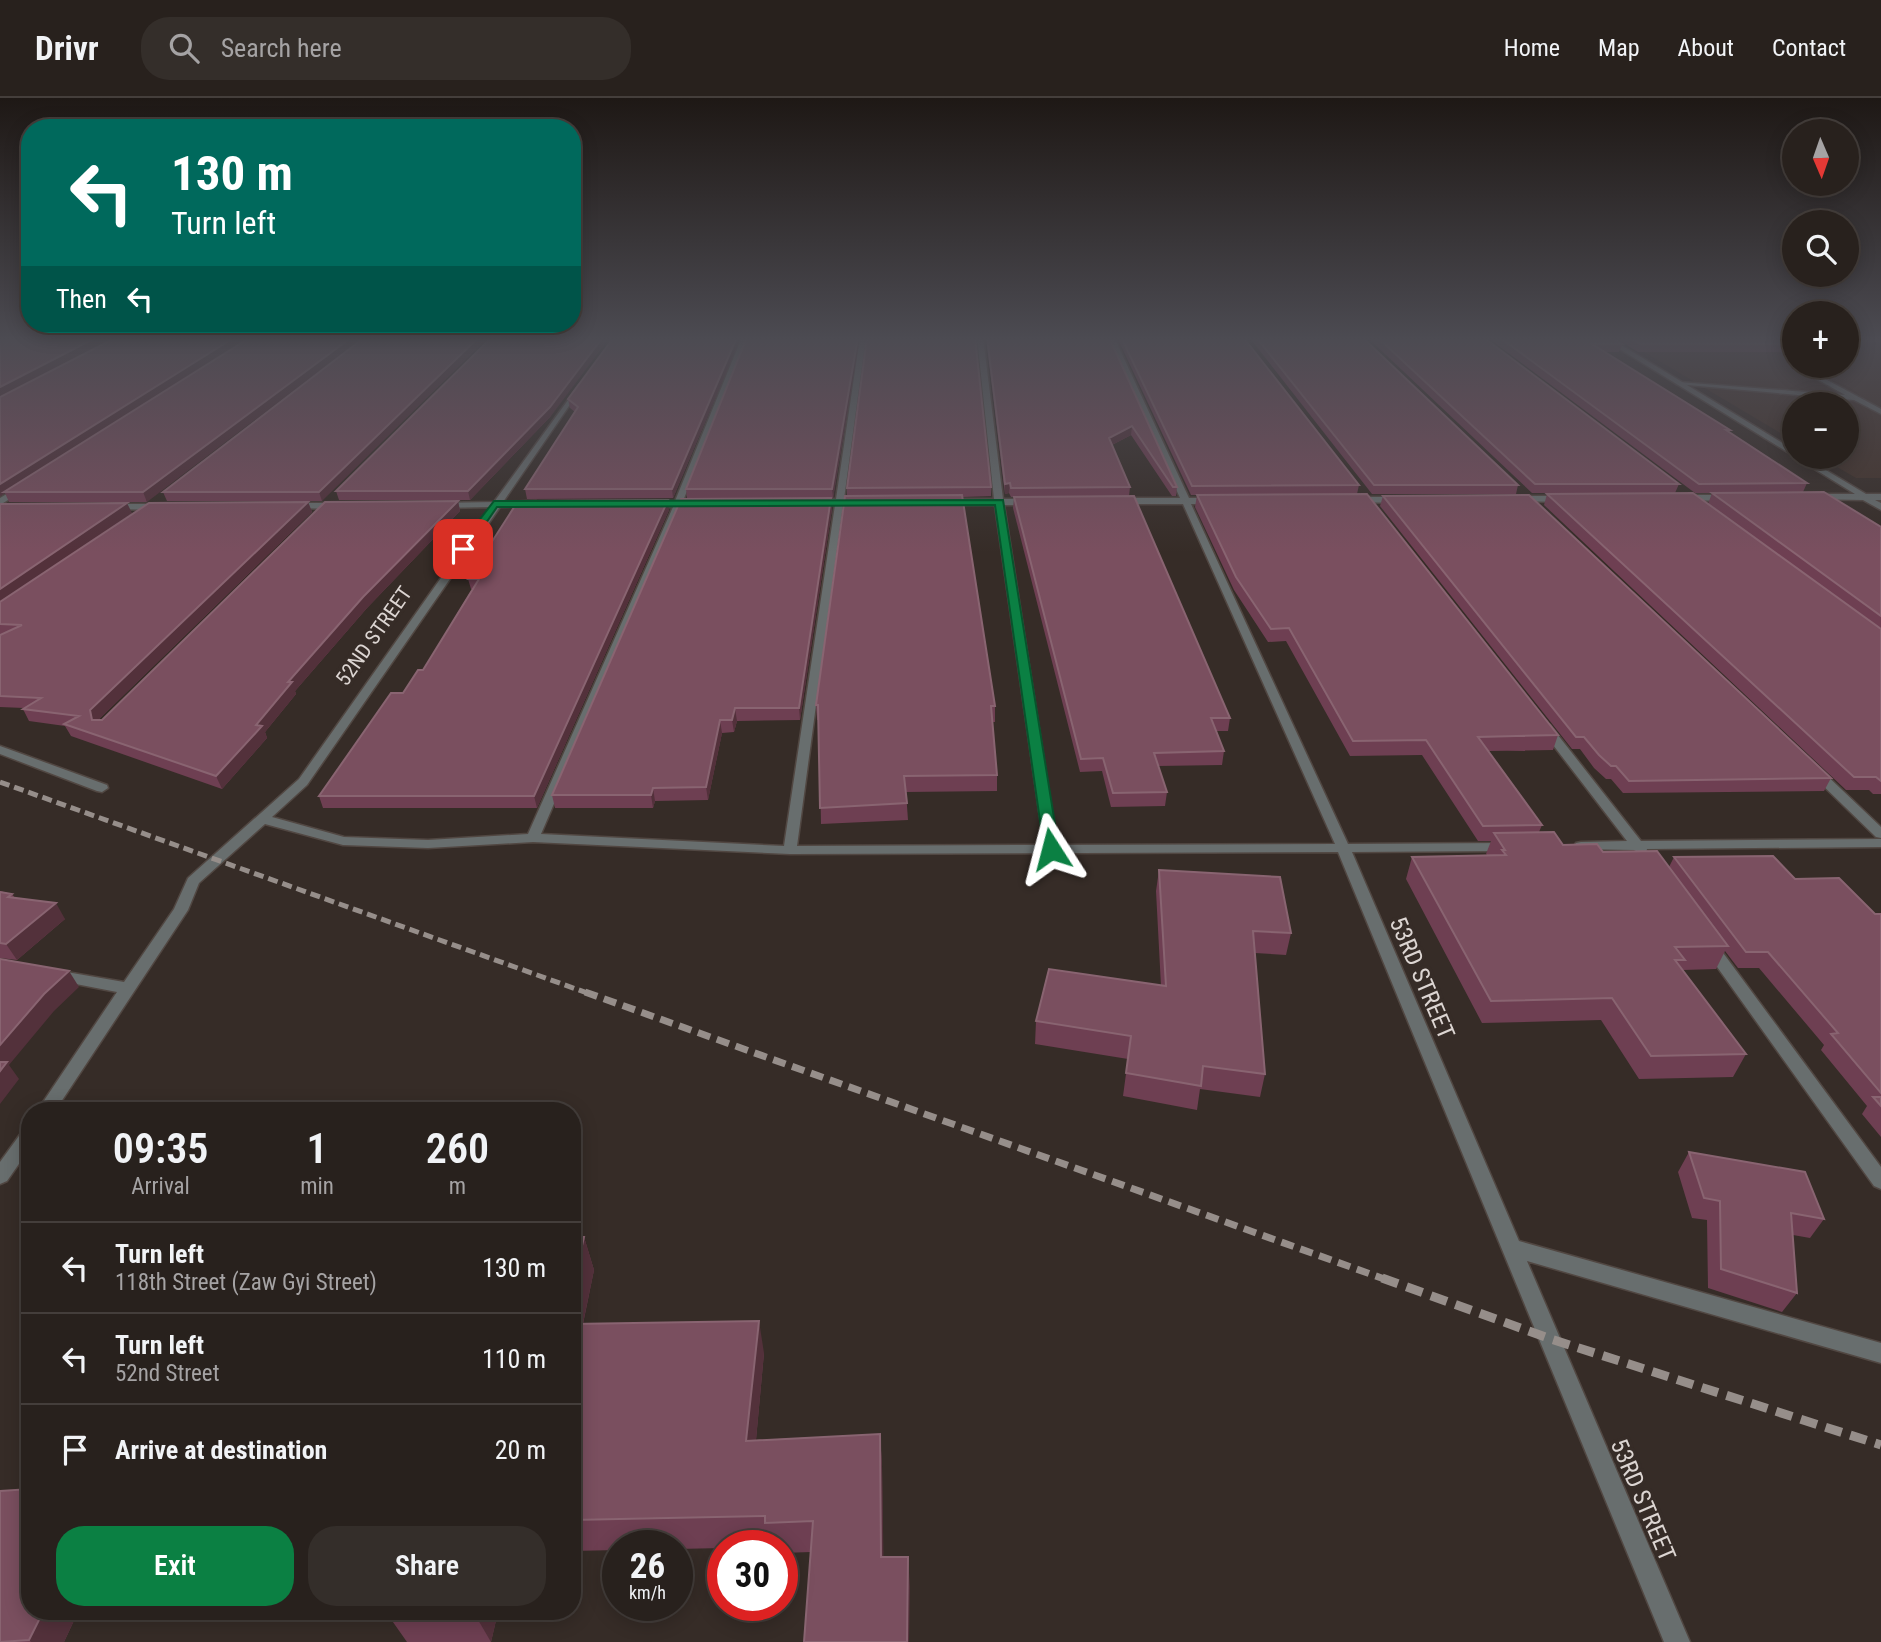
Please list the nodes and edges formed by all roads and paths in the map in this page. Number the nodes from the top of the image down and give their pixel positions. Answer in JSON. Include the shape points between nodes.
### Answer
{"nodes":[{"id":1,"x":562,"y":409,"type":"edge"},
{"id":2,"x":716,"y":409,"type":"edge"},
{"id":3,"x":853,"y":409,"type":"edge"},
{"id":4,"x":988,"y":409,"type":"edge"},
{"id":5,"x":1145,"y":409,"type":"edge"},
{"id":6,"x":1720,"y":409,"type":"edge"},
{"id":7,"x":1782,"y":447,"type":"edge"},
{"id":8,"x":1819,"y":469,"type":"edge"},
{"id":9,"x":34,"y":481,"type":"edge"},
{"id":10,"x":1360,"y":489,"type":"edge"},
{"id":11,"x":1519,"y":489,"type":"edge"},
{"id":12,"x":1682,"y":490,"type":"edge"},
{"id":13,"x":332,"y":496,"type":"edge"},
{"id":14,"x":1799,"y":497,"type":"edge"},
{"id":15,"x":1865,"y":497,"type":"junction"},
{"id":16,"x":1881,"y":497,"type":"edge"},
{"id":17,"x":1665,"y":498,"type":"edge"},
{"id":18,"x":1692,"y":498,"type":"junction"},
{"id":19,"x":1745,"y":498,"type":"edge"},
{"id":20,"x":161,"y":499,"type":"edge"},
{"id":21,"x":1502,"y":499,"type":"edge"},
{"id":22,"x":1529,"y":499,"type":"junction"},
{"id":23,"x":1570,"y":499,"type":"edge"},
{"id":24,"x":1341,"y":500,"type":"edge"},
{"id":25,"x":1409,"y":500,"type":"edge"},
{"id":26,"x":1107,"y":501,"type":"edge"},
{"id":27,"x":1188,"y":501,"type":"junction"},
{"id":28,"x":1230,"y":501,"type":"edge"},
{"id":29,"x":0,"y":502,"type":"edge"},
{"id":30,"x":841,"y":502,"type":"junction"},
{"id":31,"x":868,"y":502,"type":"edge"},
{"id":32,"x":934,"y":502,"type":"edge"},
{"id":33,"x":999,"y":502,"type":"junction"},
{"id":34,"x":1040,"y":502,"type":"edge"},
{"id":35,"x":705,"y":503,"type":"edge"},
{"id":36,"x":800,"y":503,"type":"edge"},
{"id":37,"x":494,"y":504,"type":"junction"},
{"id":38,"x":547,"y":504,"type":"edge"},
{"id":39,"x":639,"y":504,"type":"edge"},
{"id":40,"x":678,"y":504,"type":"junction"},
{"id":41,"x":428,"y":505,"type":"edge"},
{"id":42,"x":1373,"y":505,"type":"junction"},
{"id":43,"x":282,"y":506,"type":"edge"},
{"id":44,"x":322,"y":506,"type":"junction"},
{"id":45,"x":349,"y":506,"type":"edge"},
{"id":46,"x":1704,"y":506,"type":"edge"},
{"id":47,"x":95,"y":507,"type":"edge"},
{"id":48,"x":150,"y":507,"type":"junction"},
{"id":49,"x":176,"y":507,"type":"edge"},
{"id":50,"x":1881,"y":507,"type":"edge"},
{"id":51,"x":0,"y":508,"type":"edge"},
{"id":52,"x":14,"y":508,"type":"edge"},
{"id":53,"x":1539,"y":509,"type":"edge"},
{"id":54,"x":139,"y":514,"type":"edge"},
{"id":55,"x":313,"y":516,"type":"edge"},
{"id":56,"x":1536,"y":716,"type":"edge"},
{"id":57,"x":0,"y":750,"type":"edge"},
{"id":58,"x":1811,"y":767,"type":"edge"},
{"id":59,"x":102,"y":788,"type":"dead end"},
{"id":60,"x":263,"y":819,"type":"junction"},
{"id":61,"x":1881,"y":834,"type":"edge"},
{"id":62,"x":533,"y":838,"type":"junction"},
{"id":63,"x":1881,"y":843,"type":"edge"},
{"id":64,"x":1525,"y":846,"type":"edge"},
{"id":65,"x":1567,"y":846,"type":"edge"},
{"id":66,"x":1051,"y":849,"type":"junction"},
{"id":67,"x":1344,"y":849,"type":"junction"},
{"id":68,"x":790,"y":850,"type":"junction"},
{"id":69,"x":1641,"y":850,"type":"junction"},
{"id":70,"x":1702,"y":934,"type":"edge"},
{"id":71,"x":42,"y":972,"type":"edge"},
{"id":72,"x":128,"y":988,"type":"junction"},
{"id":73,"x":52,"y":1102,"type":"edge"},
{"id":74,"x":21,"y":1147,"type":"edge"},
{"id":75,"x":0,"y":1176,"type":"edge"},
{"id":76,"x":1881,"y":1181,"type":"edge"},
{"id":77,"x":1512,"y":1248,"type":"junction"},
{"id":78,"x":1881,"y":1353,"type":"edge"},
{"id":79,"x":1677,"y":1642,"type":"edge"}],
"edges":[{"from":1,"to":37,"type":"street","name":"52ND STREET"},
{"from":2,"to":40,"type":"street"},
{"from":3,"to":30,"type":"street"},
{"from":4,"to":33,"type":"street"},
{"from":5,"to":27,"type":"street","name":"53RD STREET"},
{"from":6,"to":7,"type":"street"},
{"from":8,"to":15,"type":"street"},
{"from":9,"to":29,"type":"street"},
{"from":10,"to":42,"type":"street"},
{"from":11,"to":22,"type":"street"},
{"from":12,"to":18,"type":"street"},
{"from":13,"to":44,"type":"street"},
{"from":14,"to":15,"type":"street"},
{"from":15,"to":16,"type":"street"},
{"from":15,"to":50,"type":"street"},
{"from":17,"to":18,"type":"street"},
{"from":18,"to":19,"type":"street"},
{"from":18,"to":46,"type":"street"},
{"from":20,"to":48,"type":"street"},
{"from":21,"to":22,"type":"street"},
{"from":22,"to":23,"type":"street"},
{"from":22,"to":53,"type":"street"},
{"from":24,"to":42,"type":"street"},
{"from":25,"to":42,"type":"street"},
{"from":26,"to":27,"type":"street"},
{"from":27,"to":28,"type":"street"},
{"from":27,"to":67,"type":"street","name":"53RD STREET"},
{"from":30,"to":31,"type":"street"},
{"from":30,"to":36,"type":"street"},
{"from":30,"to":68,"type":"street"},
{"from":32,"to":33,"type":"street"},
{"from":33,"to":34,"type":"street"},
{"from":33,"to":66,"type":"street"},
{"from":35,"to":40,"type":"street"},
{"from":37,"to":38,"type":"street"},
{"from":37,"to":41,"type":"street"},
{"from":37,"to":60,"type":"street","name":"52ND STREET","via":[[303,782]]},
{"from":39,"to":40,"type":"street"},
{"from":40,"to":62,"type":"street"},
{"from":43,"to":44,"type":"street"},
{"from":44,"to":45,"type":"street"},
{"from":44,"to":55,"type":"street"},
{"from":47,"to":48,"type":"street"},
{"from":48,"to":49,"type":"street"},
{"from":48,"to":54,"type":"street"},
{"from":51,"to":52,"type":"street"},
{"from":56,"to":69,"type":"street"},
{"from":57,"to":59,"type":"street"},
{"from":58,"to":61,"type":"street"},
{"from":60,"to":62,"type":"street","via":[[343,841],[428,844]]},
{"from":60,"to":72,"type":"street","name":"52ND STREET","via":[[193,881],[181,910]]},
{"from":62,"to":68,"type":"street"},
{"from":63,"to":69,"type":"street"},
{"from":64,"to":67,"type":"street"},
{"from":65,"to":69,"type":"street"},
{"from":66,"to":67,"type":"street"},
{"from":66,"to":68,"type":"street"},
{"from":67,"to":77,"type":"street","name":"53RD STREET"},
{"from":70,"to":76,"type":"street"},
{"from":71,"to":72,"type":"street"},
{"from":72,"to":73,"type":"street","name":"52ND STREET"},
{"from":74,"to":75,"type":"street"},
{"from":77,"to":78,"type":"street"},
{"from":77,"to":79,"type":"street","name":"53RD STREET"}]}
